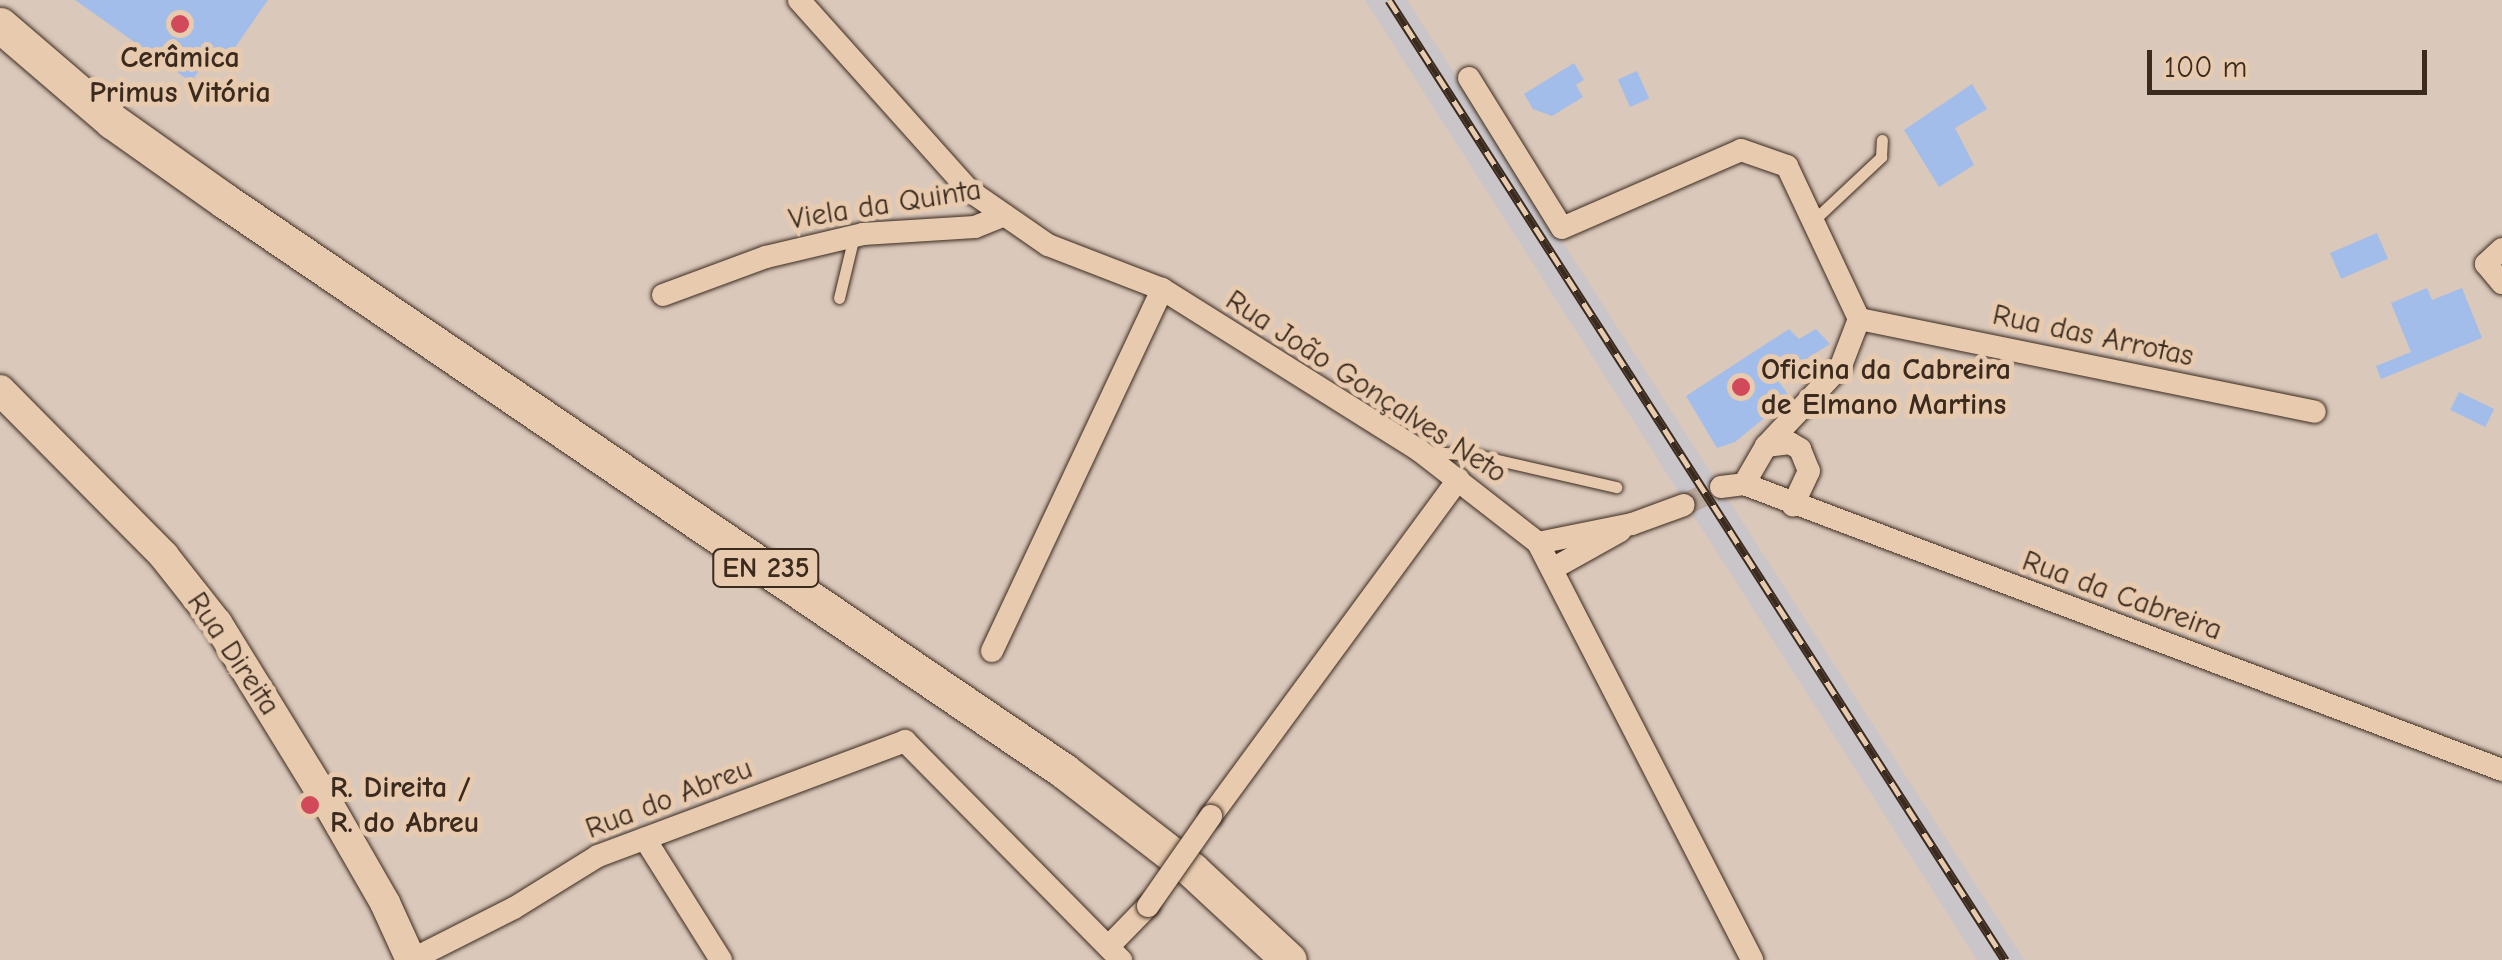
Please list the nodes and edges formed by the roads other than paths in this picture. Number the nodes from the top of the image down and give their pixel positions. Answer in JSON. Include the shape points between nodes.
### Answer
{"nodes":[{"id":1,"x":798,"y":0,"type":"edge"},
{"id":2,"x":0,"y":25,"type":"edge"},
{"id":3,"x":1468,"y":78,"type":"dead end"},
{"id":4,"x":1882,"y":140,"type":"dead end"},
{"id":5,"x":1004,"y":215,"type":"junction"},
{"id":6,"x":1815,"y":219,"type":"junction"},
{"id":7,"x":854,"y":236,"type":"junction"},
{"id":8,"x":2502,"y":249,"type":"edge"},
{"id":9,"x":2502,"y":283,"type":"edge"},
{"id":10,"x":1162,"y":289,"type":"junction"},
{"id":11,"x":662,"y":295,"type":"dead end"},
{"id":12,"x":839,"y":298,"type":"dead end"},
{"id":13,"x":1859,"y":319,"type":"junction"},
{"id":14,"x":0,"y":390,"type":"edge"},
{"id":15,"x":1808,"y":404,"type":"junction"},
{"id":16,"x":2315,"y":412,"type":"dead end"},
{"id":17,"x":1766,"y":446,"type":"junction"},
{"id":18,"x":1800,"y":448,"type":"junction"},
{"id":19,"x":1420,"y":451,"type":"junction"},
{"id":20,"x":1458,"y":479,"type":"junction"},
{"id":21,"x":1616,"y":487,"type":"dead end"},
{"id":22,"x":1684,"y":505,"type":"tunnel mouth"},
{"id":23,"x":1794,"y":506,"type":"junction"},
{"id":24,"x":1632,"y":524,"type":"junction"},
{"id":25,"x":1538,"y":543,"type":"junction"},
{"id":26,"x":1554,"y":568,"type":"junction"},
{"id":27,"x":992,"y":651,"type":"dead end"},
{"id":28,"x":2502,"y":770,"type":"edge"},
{"id":29,"x":645,"y":839,"type":"junction"},
{"id":30,"x":1115,"y":953,"type":"edge"},
{"id":31,"x":411,"y":960,"type":"edge"},
{"id":32,"x":722,"y":960,"type":"edge"},
{"id":33,"x":1288,"y":960,"type":"edge"},
{"id":34,"x":1752,"y":960,"type":"edge"}],
"edges":[{"from":1,"to":5,"type":"street","name":"Rua João Gonçalves Neto","via":[[970,190]]},
{"from":2,"to":33,"type":"main road","number":"EN 235","via":[[112,121],[225,202],[1064,771],[1192,870]]},
{"from":3,"to":6,"type":"street","via":[[1562,228],[1741,150],[1787,166]]},
{"from":4,"to":6,"type":"lane","via":[[1882,157]]},
{"from":5,"to":7,"type":"street","name":"Viela da Quinta","via":[[975,228]]},
{"from":5,"to":10,"type":"street","name":"Rua João Gonçalves Neto","via":[[1048,246]]},
{"from":6,"to":13,"type":"street"},
{"from":7,"to":11,"type":"street","name":"Viela da Quinta","via":[[766,257]]},
{"from":7,"to":12,"type":"lane"},
{"from":8,"to":9,"type":"street","via":[[2486,264]]},
{"from":10,"to":19,"type":"street","name":"Rua João Gonçalves Neto"},
{"from":10,"to":27,"type":"street"},
{"from":13,"to":15,"type":"street","via":[[1841,366]]},
{"from":13,"to":16,"type":"street","name":"Rua das Arrotas"},
{"from":14,"to":31,"type":"main road","name":"Rua Direita","via":[[164,556],[217,622],[332,810]]},
{"from":15,"to":17,"type":"street"},
{"from":15,"to":18,"type":"street"},
{"from":17,"to":18,"type":"street","via":[[1790,442]]},
{"from":17,"to":23,"type":"street","name":"Rua da Cabreira","via":[[1733,486]]},
{"from":18,"to":23,"type":"street","via":[[1810,471]]},
{"from":19,"to":20,"type":"street","name":"Rua João Gonçalves Neto"},
{"from":19,"to":21,"type":"lane","via":[[1476,456]]},
{"from":20,"to":25,"type":"street","name":"Rua João Gonçalves Neto"},
{"from":20,"to":30,"type":"street","bridge":true},
{"from":22,"to":24,"type":"street"},
{"from":23,"to":28,"type":"street","name":"Rua da Cabreira"},
{"from":24,"to":25,"type":"street"},
{"from":24,"to":26,"type":"street"},
{"from":25,"to":26,"type":"street","name":"Rua João Gonçalves Neto"},
{"from":26,"to":34,"type":"street","name":"Rua João Gonçalves Neto"},
{"from":29,"to":30,"type":"street","name":"Rua do Abreu","via":[[905,741]]},
{"from":29,"to":31,"type":"street","name":"Rua do Abreu","via":[[598,856]]},
{"from":29,"to":32,"type":"street"}]}
